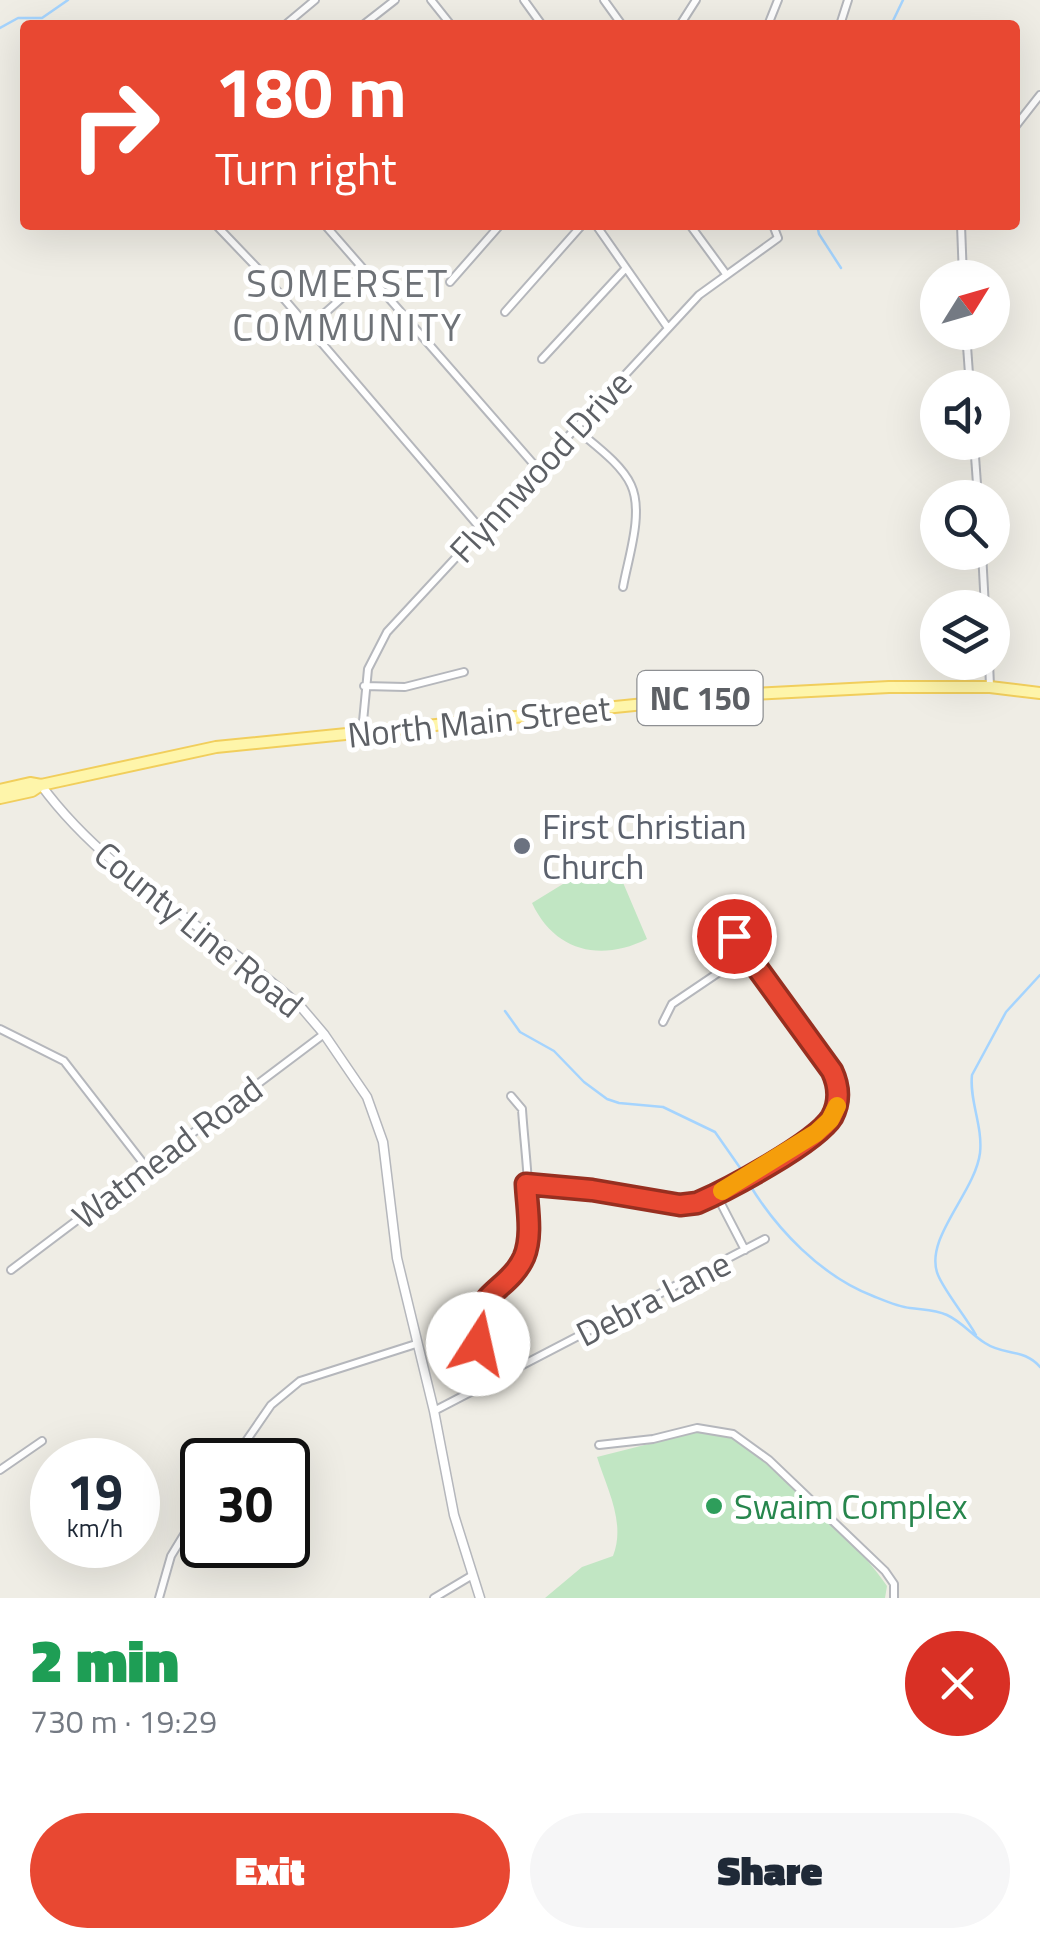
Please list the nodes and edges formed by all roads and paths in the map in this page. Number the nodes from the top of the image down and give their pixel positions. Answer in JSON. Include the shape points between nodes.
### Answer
{"nodes":[{"id":1,"x":315,"y":0,"type":"edge"},
{"id":2,"x":395,"y":0,"type":"edge"},
{"id":3,"x":291,"y":20,"type":"edge"},
{"id":4,"x":369,"y":20,"type":"edge"},
{"id":5,"x":1040,"y":96,"type":"edge"},
{"id":6,"x":1020,"y":121,"type":"edge"},
{"id":7,"x":220,"y":230,"type":"edge"},
{"id":8,"x":330,"y":230,"type":"edge"},
{"id":9,"x":496,"y":230,"type":"edge"},
{"id":10,"x":578,"y":230,"type":"edge"},
{"id":11,"x":599,"y":230,"type":"edge"},
{"id":12,"x":694,"y":230,"type":"edge"},
{"id":13,"x":774,"y":230,"type":"edge"},
{"id":14,"x":961,"y":230,"type":"edge"},
{"id":15,"x":962,"y":260,"type":"edge"},
{"id":16,"x":626,"y":268,"type":"junction"},
{"id":17,"x":369,"y":274,"type":"junction"},
{"id":18,"x":726,"y":274,"type":"junction"},
{"id":19,"x":450,"y":282,"type":"dead end"},
{"id":20,"x":505,"y":312,"type":"dead end"},
{"id":21,"x":308,"y":328,"type":"junction"},
{"id":22,"x":668,"y":328,"type":"junction"},
{"id":23,"x":542,"y":359,"type":"dead end"},
{"id":24,"x":576,"y":428,"type":"junction"},
{"id":25,"x":537,"y":468,"type":"junction"},
{"id":26,"x":481,"y":529,"type":"junction"},
{"id":27,"x":623,"y":588,"type":"dead end"},
{"id":28,"x":464,"y":672,"type":"dead end"},
{"id":29,"x":990,"y":680,"type":"edge"},
{"id":30,"x":364,"y":686,"type":"junction"},
{"id":31,"x":990,"y":687,"type":"junction"},
{"id":32,"x":1040,"y":693,"type":"edge"},
{"id":33,"x":362,"y":732,"type":"junction"},
{"id":34,"x":41,"y":784,"type":"junction"},
{"id":35,"x":0,"y":790,"type":"edge"},
{"id":36,"x":0,"y":798,"type":"edge"},
{"id":37,"x":721,"y":919,"type":"dead end"},
{"id":38,"x":746,"y":954,"type":"junction"},
{"id":39,"x":663,"y":1022,"type":"dead end"},
{"id":40,"x":0,"y":1029,"type":"edge"},
{"id":41,"x":324,"y":1034,"type":"junction"},
{"id":42,"x":511,"y":1096,"type":"dead end"},
{"id":43,"x":147,"y":1168,"type":"junction"},
{"id":44,"x":526,"y":1184,"type":"junction"},
{"id":45,"x":716,"y":1194,"type":"junction"},
{"id":46,"x":765,"y":1240,"type":"dead end"},
{"id":47,"x":745,"y":1250,"type":"junction"},
{"id":48,"x":11,"y":1270,"type":"dead end"},
{"id":49,"x":416,"y":1344,"type":"junction"},
{"id":50,"x":494,"y":1380,"type":"junction"},
{"id":51,"x":434,"y":1411,"type":"junction"},
{"id":52,"x":248,"y":1438,"type":"edge"},
{"id":53,"x":600,"y":1445,"type":"dead end"},
{"id":54,"x":30,"y":1449,"type":"edge"},
{"id":55,"x":0,"y":1470,"type":"edge"},
{"id":56,"x":180,"y":1541,"type":"edge"},
{"id":57,"x":471,"y":1576,"type":"junction"},
{"id":58,"x":159,"y":1598,"type":"edge"},
{"id":59,"x":434,"y":1598,"type":"edge"},
{"id":60,"x":480,"y":1598,"type":"edge"},
{"id":61,"x":894,"y":1598,"type":"edge"}],
"edges":[{"from":1,"to":3,"type":"street"},
{"from":2,"to":4,"type":"street"},
{"from":5,"to":6,"type":"street"},
{"from":7,"to":21,"type":"street"},
{"from":8,"to":17,"type":"street"},
{"from":9,"to":19,"type":"street"},
{"from":10,"to":20,"type":"street"},
{"from":11,"to":16,"type":"street"},
{"from":12,"to":18,"type":"street"},
{"from":13,"to":18,"type":"street","name":"Flynnwood Drive","via":[[778,238]]},
{"from":14,"to":15,"type":"street"},
{"from":16,"to":22,"type":"street"},
{"from":16,"to":23,"type":"street"},
{"from":17,"to":21,"type":"street"},
{"from":17,"to":25,"type":"street"},
{"from":18,"to":22,"type":"street","name":"Flynnwood Drive"},
{"from":21,"to":26,"type":"street"},
{"from":22,"to":24,"type":"street","name":"Flynnwood Drive"},
{"from":24,"to":25,"type":"street","name":"Flynnwood Drive"},
{"from":24,"to":27,"type":"street","via":[[633,492]]},
{"from":25,"to":26,"type":"street","name":"Flynnwood Drive"},
{"from":26,"to":30,"type":"street","name":"Flynnwood Drive","via":[[388,632]]},
{"from":28,"to":30,"type":"street","via":[[405,687]]},
{"from":29,"to":31,"type":"street"},
{"from":30,"to":33,"type":"street","name":"Flynnwood Drive"},
{"from":31,"to":32,"type":"main road","name":"North Main Street","number":"NC 150"},
{"from":31,"to":33,"type":"main road","name":"North Main Street","number":"NC 150","via":[[795,690]]},
{"from":33,"to":34,"type":"main road","name":"North Main Street","number":"NC 150","via":[[216,746]]},
{"from":34,"to":35,"type":"main road","name":"North Main Street","number":"NC 150"},
{"from":34,"to":36,"type":"main road","name":"North Main Street","number":"NC 150"},
{"from":34,"to":41,"type":"street","name":"County Line Road","via":[[102,853],[274,984]]},
{"from":37,"to":38,"type":"street"},
{"from":38,"to":39,"type":"street","via":[[672,1004]]},
{"from":38,"to":45,"type":"street","via":[[832,1071],[837,1105],[816,1133]]},
{"from":40,"to":43,"type":"street","via":[[64,1061]]},
{"from":41,"to":43,"type":"street","name":"Watmead Road"},
{"from":41,"to":49,"type":"street","name":"County Line Road","via":[[366,1098],[384,1142],[396,1258]]},
{"from":42,"to":44,"type":"street","via":[[522,1109]]},
{"from":43,"to":48,"type":"street","name":"Watmead Road"},
{"from":44,"to":45,"type":"street","via":[[680,1205]]},
{"from":44,"to":50,"type":"street","via":[[526,1252],[486,1298],[477,1320],[478,1344]]},
{"from":45,"to":47,"type":"street"},
{"from":46,"to":47,"type":"street","name":"Debra Lane"},
{"from":47,"to":50,"type":"street","name":"Debra Lane"},
{"from":49,"to":51,"type":"street","name":"County Line Road"},
{"from":49,"to":52,"type":"street","via":[[300,1381],[270,1405]]},
{"from":50,"to":51,"type":"street","name":"Debra Lane"},
{"from":51,"to":57,"type":"street","name":"County Line Road"},
{"from":53,"to":61,"type":"street","via":[[698,1428],[732,1434],[785,1474],[885,1570]]},
{"from":54,"to":55,"type":"street"},
{"from":56,"to":58,"type":"street"},
{"from":57,"to":59,"type":"street"},
{"from":57,"to":60,"type":"street","name":"County Line Road"}]}
